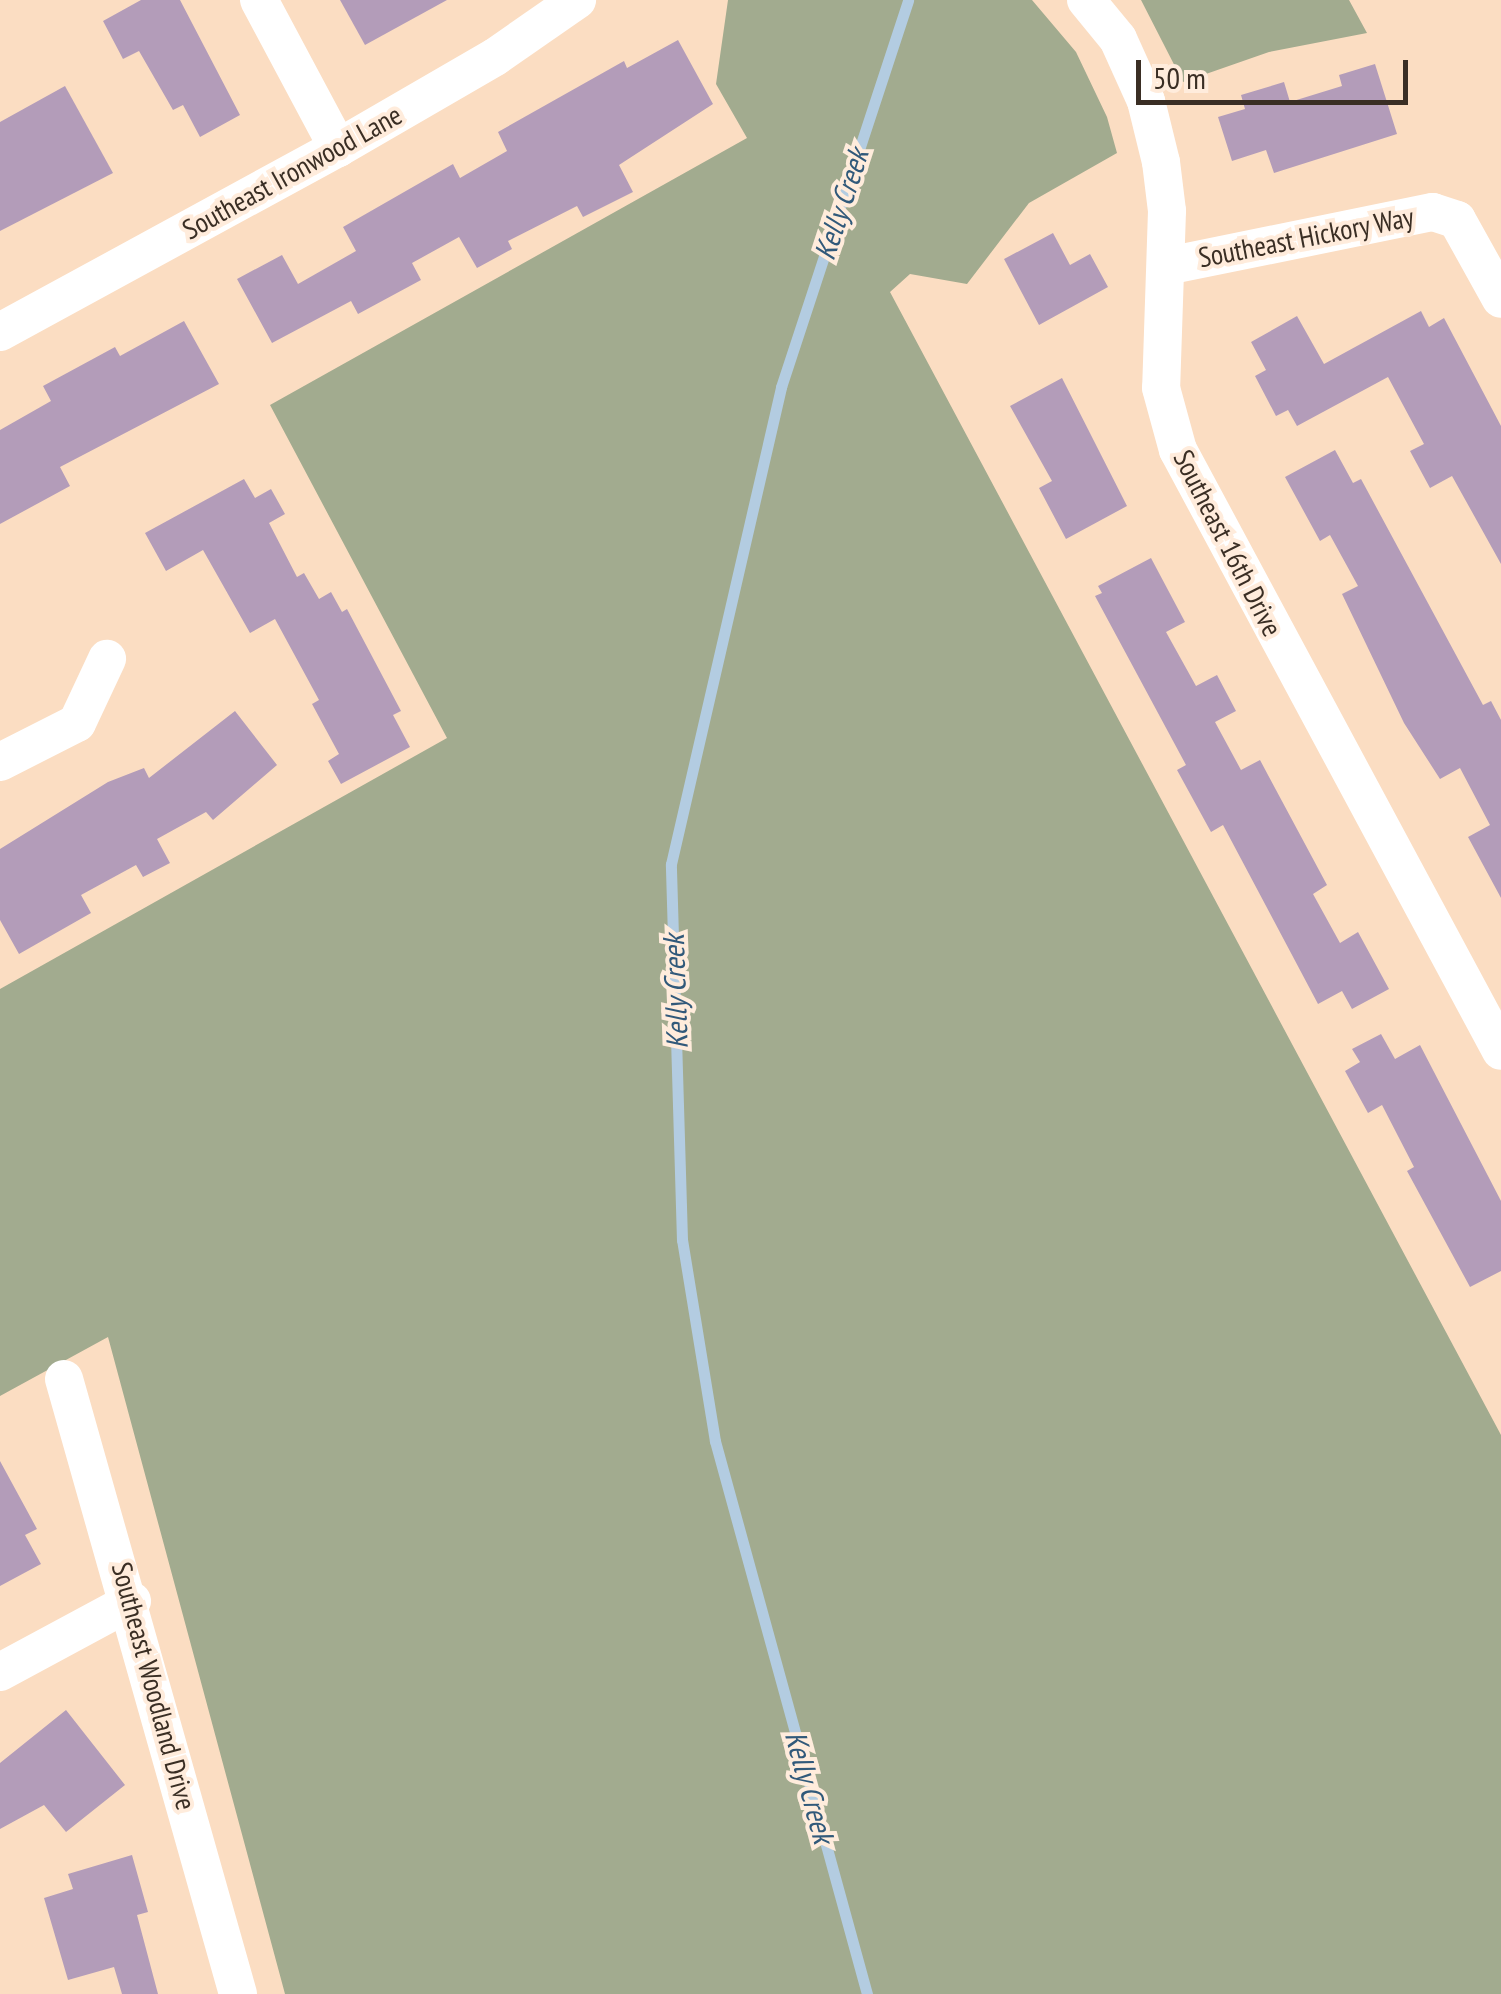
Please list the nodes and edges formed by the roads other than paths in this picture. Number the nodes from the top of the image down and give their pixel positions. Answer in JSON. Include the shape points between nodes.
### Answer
{"nodes":[{"id":1,"x":259,"y":0,"type":"edge"},
{"id":2,"x":577,"y":0,"type":"edge"},
{"id":3,"x":1086,"y":0,"type":"edge"},
{"id":4,"x":338,"y":148,"type":"junction"},
{"id":5,"x":1166,"y":266,"type":"junction"},
{"id":6,"x":1501,"y":299,"type":"edge"},
{"id":7,"x":0,"y":332,"type":"edge"},
{"id":8,"x":107,"y":658,"type":"dead end"},
{"id":9,"x":0,"y":762,"type":"edge"},
{"id":10,"x":1501,"y":1052,"type":"edge"},
{"id":11,"x":64,"y":1379,"type":"dead end"},
{"id":12,"x":132,"y":1600,"type":"junction"},
{"id":13,"x":0,"y":1672,"type":"edge"},
{"id":14,"x":238,"y":1994,"type":"edge"}],
"edges":[{"from":1,"to":4,"type":"street"},
{"from":2,"to":4,"type":"street","name":"Southeast Ironwood Lane","via":[[495,57]]},
{"from":3,"to":5,"type":"street","name":"Southeast 16th Drive","via":[[1118,39],[1146,101],[1162,162]]},
{"from":4,"to":7,"type":"street","name":"Southeast Ironwood Lane"},
{"from":5,"to":6,"type":"street","name":"Southeast Hickory Way","via":[[1433,212],[1446,214],[1464,232]]},
{"from":5,"to":10,"type":"street","name":"Southeast 16th Drive","via":[[1161,388],[1178,450]]},
{"from":8,"to":9,"type":"street","via":[[77,723]]},
{"from":11,"to":12,"type":"street","name":"Southeast Woodland Drive"},
{"from":12,"to":13,"type":"street"},
{"from":12,"to":14,"type":"street","name":"Southeast Woodland Drive"}]}
